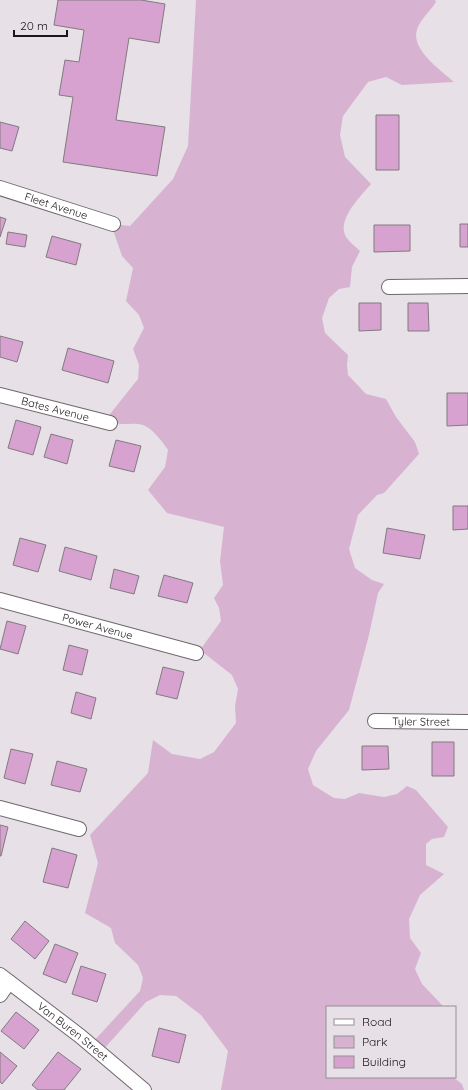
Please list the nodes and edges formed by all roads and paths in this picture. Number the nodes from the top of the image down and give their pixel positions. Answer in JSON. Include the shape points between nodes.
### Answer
{"nodes":[{"id":1,"x":0,"y":188,"type":"edge"},
{"id":2,"x":113,"y":224,"type":"dead end"},
{"id":3,"x":468,"y":286,"type":"edge"},
{"id":4,"x":389,"y":287,"type":"dead end"},
{"id":5,"x":0,"y":395,"type":"edge"},
{"id":6,"x":110,"y":423,"type":"dead end"},
{"id":7,"x":0,"y":600,"type":"edge"},
{"id":8,"x":196,"y":653,"type":"dead end"},
{"id":9,"x":375,"y":721,"type":"dead end"},
{"id":10,"x":468,"y":722,"type":"edge"},
{"id":11,"x":0,"y":808,"type":"edge"},
{"id":12,"x":79,"y":829,"type":"dead end"},
{"id":13,"x":5,"y":978,"type":"edge"},
{"id":14,"x":0,"y":995,"type":"edge"},
{"id":15,"x":144,"y":1090,"type":"edge"}],
"edges":[{"from":1,"to":2,"type":"street","name":"Fleet Avenue"},
{"from":3,"to":4,"type":"street"},
{"from":5,"to":6,"type":"street","name":"Bates Avenue"},
{"from":7,"to":8,"type":"street","name":"Power Avenue"},
{"from":9,"to":10,"type":"street","name":"Tyler Street"},
{"from":11,"to":12,"type":"street"},
{"from":13,"to":14,"type":"street"},
{"from":13,"to":15,"type":"street","name":"Van Buren Street"}]}
